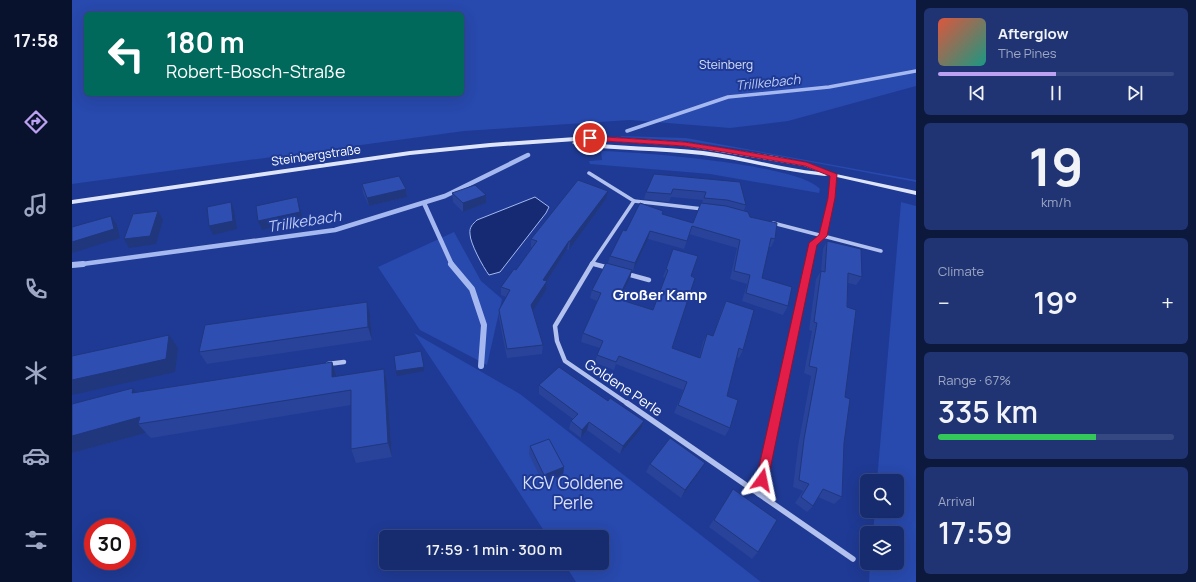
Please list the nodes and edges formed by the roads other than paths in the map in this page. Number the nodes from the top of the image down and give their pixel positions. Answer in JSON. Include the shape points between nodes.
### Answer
{"nodes":[{"id":1,"x":589,"y":173,"type":"dead end"},
{"id":2,"x":834,"y":174,"type":"junction"},
{"id":3,"x":916,"y":194,"type":"edge"},
{"id":4,"x":634,"y":201,"type":"junction"},
{"id":5,"x":72,"y":202,"type":"edge"},
{"id":6,"x":709,"y":209,"type":"edge"},
{"id":7,"x":770,"y":222,"type":"edge"},
{"id":8,"x":823,"y":236,"type":"junction"},
{"id":9,"x":881,"y":251,"type":"dead end"},
{"id":10,"x":592,"y":263,"type":"junction"},
{"id":11,"x":613,"y":269,"type":"edge"},
{"id":12,"x":620,"y":272,"type":"edge"},
{"id":13,"x":649,"y":280,"type":"dead end"},
{"id":14,"x":344,"y":362,"type":"dead end"},
{"id":15,"x":320,"y":365,"type":"edge"},
{"id":16,"x":759,"y":494,"type":"junction"},
{"id":17,"x":853,"y":559,"type":"dead end"}],
"edges":[{"from":1,"to":4,"type":"street"},
{"from":2,"to":3,"type":"main road","name":"Steinbergstraße"},
{"from":2,"to":5,"type":"main road","name":"Steinbergstraße","via":[[806,164],[684,144],[590,138],[410,154]]},
{"from":2,"to":8,"type":"street"},
{"from":4,"to":6,"type":"street"},
{"from":4,"to":10,"type":"street","name":"Goldene Perle"},
{"from":7,"to":8,"type":"street"},
{"from":8,"to":9,"type":"street"},
{"from":8,"to":16,"type":"street","via":[[813,243]]},
{"from":10,"to":11,"type":"street"},
{"from":10,"to":16,"type":"street","name":"Goldene Perle","via":[[555,326],[557,341],[565,361]]},
{"from":12,"to":13,"type":"street"},
{"from":14,"to":15,"type":"street"},
{"from":16,"to":17,"type":"street","name":"Goldene Perle"}]}
